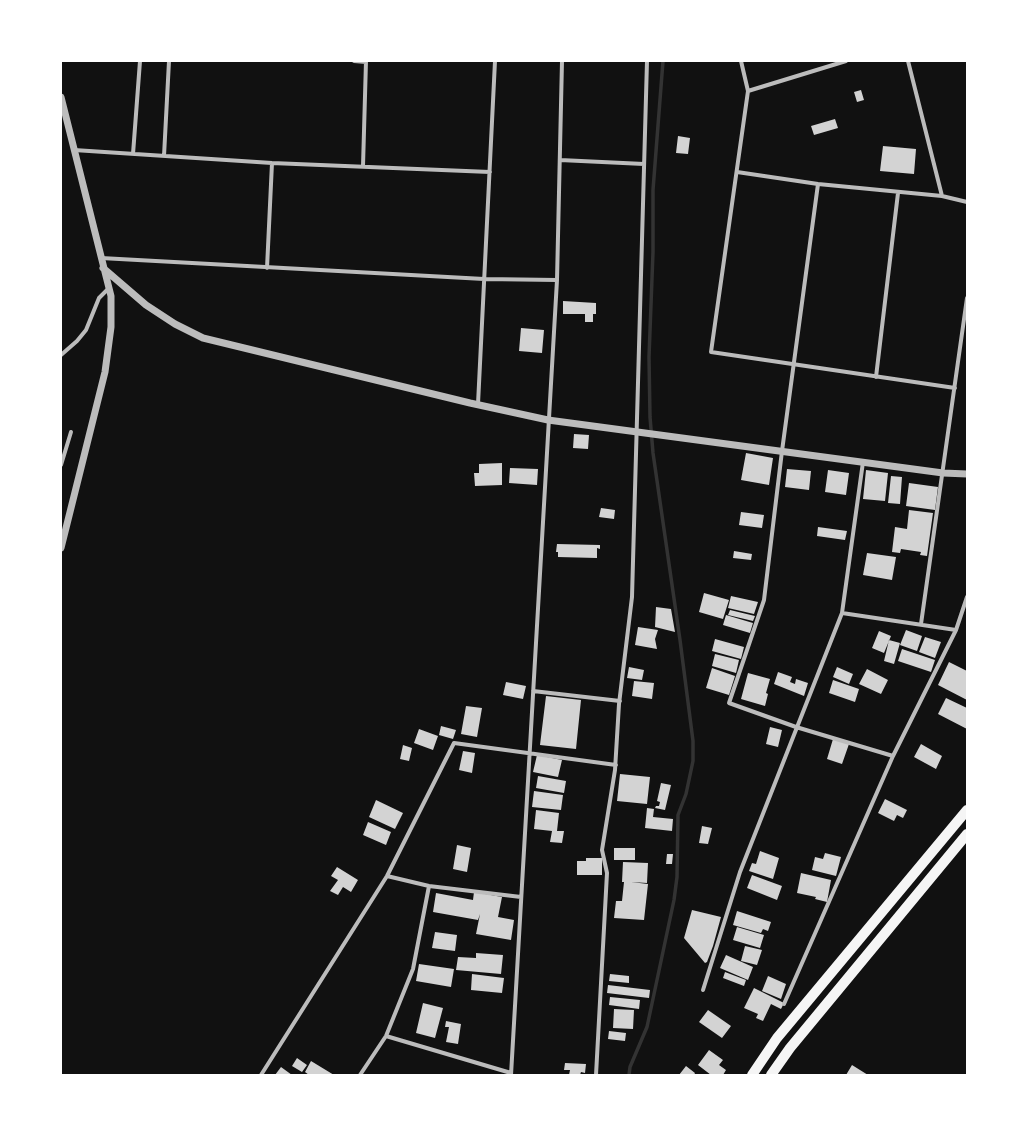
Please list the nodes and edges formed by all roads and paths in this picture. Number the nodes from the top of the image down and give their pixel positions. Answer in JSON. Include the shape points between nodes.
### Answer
{"nodes":[{"id":1,"x":140,"y":61,"type":"edge"},
{"id":2,"x":169,"y":61,"type":"edge"},
{"id":3,"x":354,"y":61,"type":"edge"},
{"id":4,"x":366,"y":61,"type":"edge"},
{"id":5,"x":495,"y":61,"type":"edge"},
{"id":6,"x":562,"y":61,"type":"edge"},
{"id":7,"x":647,"y":61,"type":"edge"},
{"id":8,"x":741,"y":61,"type":"edge"},
{"id":9,"x":846,"y":61,"type":"edge"},
{"id":10,"x":908,"y":61,"type":"edge"},
{"id":11,"x":827,"y":63,"type":"edge"},
{"id":12,"x":748,"y":91,"type":"junction"},
{"id":13,"x":61,"y":97,"type":"edge"},
{"id":14,"x":74,"y":150,"type":"junction"},
{"id":15,"x":133,"y":154,"type":"junction"},
{"id":16,"x":164,"y":156,"type":"junction"},
{"id":17,"x":560,"y":160,"type":"junction"},
{"id":18,"x":272,"y":163,"type":"junction"},
{"id":19,"x":644,"y":164,"type":"junction"},
{"id":20,"x":363,"y":166,"type":"junction"},
{"id":21,"x":490,"y":172,"type":"junction"},
{"id":22,"x":737,"y":172,"type":"junction"},
{"id":23,"x":818,"y":184,"type":"junction"},
{"id":24,"x":898,"y":193,"type":"junction"},
{"id":25,"x":942,"y":196,"type":"junction"},
{"id":26,"x":967,"y":202,"type":"edge"},
{"id":27,"x":101,"y":258,"type":"junction"},
{"id":28,"x":103,"y":268,"type":"junction"},
{"id":29,"x":267,"y":268,"type":"junction"},
{"id":30,"x":484,"y":279,"type":"junction"},
{"id":31,"x":556,"y":280,"type":"junction"},
{"id":32,"x":109,"y":288,"type":"junction"},
{"id":33,"x":967,"y":298,"type":"edge"},
{"id":34,"x":61,"y":355,"type":"edge"},
{"id":35,"x":794,"y":365,"type":"junction"},
{"id":36,"x":876,"y":377,"type":"junction"},
{"id":37,"x":955,"y":388,"type":"junction"},
{"id":38,"x":478,"y":404,"type":"junction"},
{"id":39,"x":548,"y":420,"type":"junction"},
{"id":40,"x":637,"y":431,"type":"junction"},
{"id":41,"x":71,"y":432,"type":"dead end"},
{"id":42,"x":782,"y":451,"type":"junction"},
{"id":43,"x":863,"y":462,"type":"junction"},
{"id":44,"x":61,"y":465,"type":"edge"},
{"id":45,"x":943,"y":473,"type":"junction"},
{"id":46,"x":967,"y":474,"type":"edge"},
{"id":47,"x":61,"y":548,"type":"edge"},
{"id":48,"x":967,"y":597,"type":"edge"},
{"id":49,"x":842,"y":613,"type":"junction"},
{"id":50,"x":921,"y":624,"type":"junction"},
{"id":51,"x":956,"y":630,"type":"junction"},
{"id":52,"x":533,"y":691,"type":"junction"},
{"id":53,"x":620,"y":701,"type":"junction"},
{"id":54,"x":796,"y":727,"type":"junction"},
{"id":55,"x":529,"y":754,"type":"junction"},
{"id":56,"x":893,"y":756,"type":"junction"},
{"id":57,"x":616,"y":764,"type":"junction"},
{"id":58,"x":967,"y":810,"type":"edge"},
{"id":59,"x":967,"y":834,"type":"edge"},
{"id":60,"x":387,"y":876,"type":"junction"},
{"id":61,"x":429,"y":886,"type":"junction"},
{"id":62,"x":521,"y":897,"type":"junction"},
{"id":63,"x":703,"y":990,"type":"dead end"},
{"id":64,"x":784,"y":1004,"type":"dead end"},
{"id":65,"x":386,"y":1036,"type":"junction"},
{"id":66,"x":511,"y":1074,"type":"edge"},
{"id":67,"x":261,"y":1075,"type":"edge"},
{"id":68,"x":360,"y":1075,"type":"edge"},
{"id":69,"x":596,"y":1075,"type":"edge"},
{"id":70,"x":752,"y":1075,"type":"edge"},
{"id":71,"x":771,"y":1075,"type":"edge"}],
"edges":[{"from":1,"to":15,"type":"street"},
{"from":2,"to":16,"type":"street"},
{"from":3,"to":4,"type":"street"},
{"from":4,"to":20,"type":"street"},
{"from":5,"to":21,"type":"street"},
{"from":6,"to":17,"type":"street"},
{"from":7,"to":19,"type":"street"},
{"from":8,"to":12,"type":"street"},
{"from":9,"to":11,"type":"street"},
{"from":10,"to":25,"type":"street"},
{"from":11,"to":12,"type":"street"},
{"from":12,"to":22,"type":"street"},
{"from":13,"to":14,"type":"street"},
{"from":14,"to":15,"type":"street"},
{"from":14,"to":27,"type":"street"},
{"from":15,"to":16,"type":"street"},
{"from":16,"to":18,"type":"street"},
{"from":17,"to":19,"type":"street"},
{"from":17,"to":31,"type":"street"},
{"from":18,"to":20,"type":"street"},
{"from":18,"to":29,"type":"street"},
{"from":19,"to":40,"type":"street"},
{"from":20,"to":21,"type":"street"},
{"from":21,"to":30,"type":"street"},
{"from":22,"to":23,"type":"street"},
{"from":22,"to":35,"type":"street","via":[[711,352]]},
{"from":23,"to":24,"type":"street"},
{"from":23,"to":35,"type":"street"},
{"from":24,"to":25,"type":"street"},
{"from":24,"to":36,"type":"street"},
{"from":25,"to":26,"type":"street"},
{"from":27,"to":28,"type":"street"},
{"from":27,"to":29,"type":"street"},
{"from":28,"to":32,"type":"street"},
{"from":28,"to":38,"type":"street","via":[[146,305],[175,324],[204,338]]},
{"from":29,"to":30,"type":"street"},
{"from":30,"to":31,"type":"street"},
{"from":30,"to":38,"type":"street"},
{"from":31,"to":39,"type":"street"},
{"from":32,"to":34,"type":"street","via":[[99,298],[86,330],[78,341]]},
{"from":32,"to":47,"type":"street","via":[[112,327],[104,372]]},
{"from":33,"to":37,"type":"street"},
{"from":35,"to":36,"type":"street"},
{"from":35,"to":42,"type":"street"},
{"from":36,"to":37,"type":"street"},
{"from":37,"to":45,"type":"street"},
{"from":38,"to":39,"type":"street"},
{"from":39,"to":40,"type":"street"},
{"from":39,"to":52,"type":"street"},
{"from":40,"to":42,"type":"street"},
{"from":40,"to":53,"type":"street","via":[[632,597]]},
{"from":41,"to":44,"type":"street"},
{"from":42,"to":43,"type":"street"},
{"from":42,"to":54,"type":"street","via":[[764,600],[729,703]]},
{"from":43,"to":45,"type":"street"},
{"from":43,"to":49,"type":"street"},
{"from":45,"to":46,"type":"street"},
{"from":45,"to":50,"type":"street"},
{"from":48,"to":51,"type":"street"},
{"from":49,"to":50,"type":"street"},
{"from":49,"to":54,"type":"street"},
{"from":50,"to":51,"type":"street"},
{"from":51,"to":56,"type":"street"},
{"from":52,"to":53,"type":"street"},
{"from":52,"to":55,"type":"street"},
{"from":53,"to":57,"type":"street"},
{"from":54,"to":56,"type":"street"},
{"from":54,"to":63,"type":"street","via":[[740,872]]},
{"from":55,"to":57,"type":"street"},
{"from":55,"to":60,"type":"street","via":[[454,743]]},
{"from":55,"to":62,"type":"street"},
{"from":56,"to":64,"type":"street"},
{"from":57,"to":69,"type":"street","via":[[602,850],[608,873]]},
{"from":58,"to":70,"type":"main road","via":[[777,1038]]},
{"from":59,"to":71,"type":"main road","via":[[790,1048]]},
{"from":60,"to":61,"type":"street"},
{"from":60,"to":67,"type":"street"},
{"from":61,"to":62,"type":"street"},
{"from":61,"to":65,"type":"street","via":[[413,969]]},
{"from":62,"to":66,"type":"street"},
{"from":65,"to":66,"type":"street"},
{"from":65,"to":68,"type":"street"}]}
